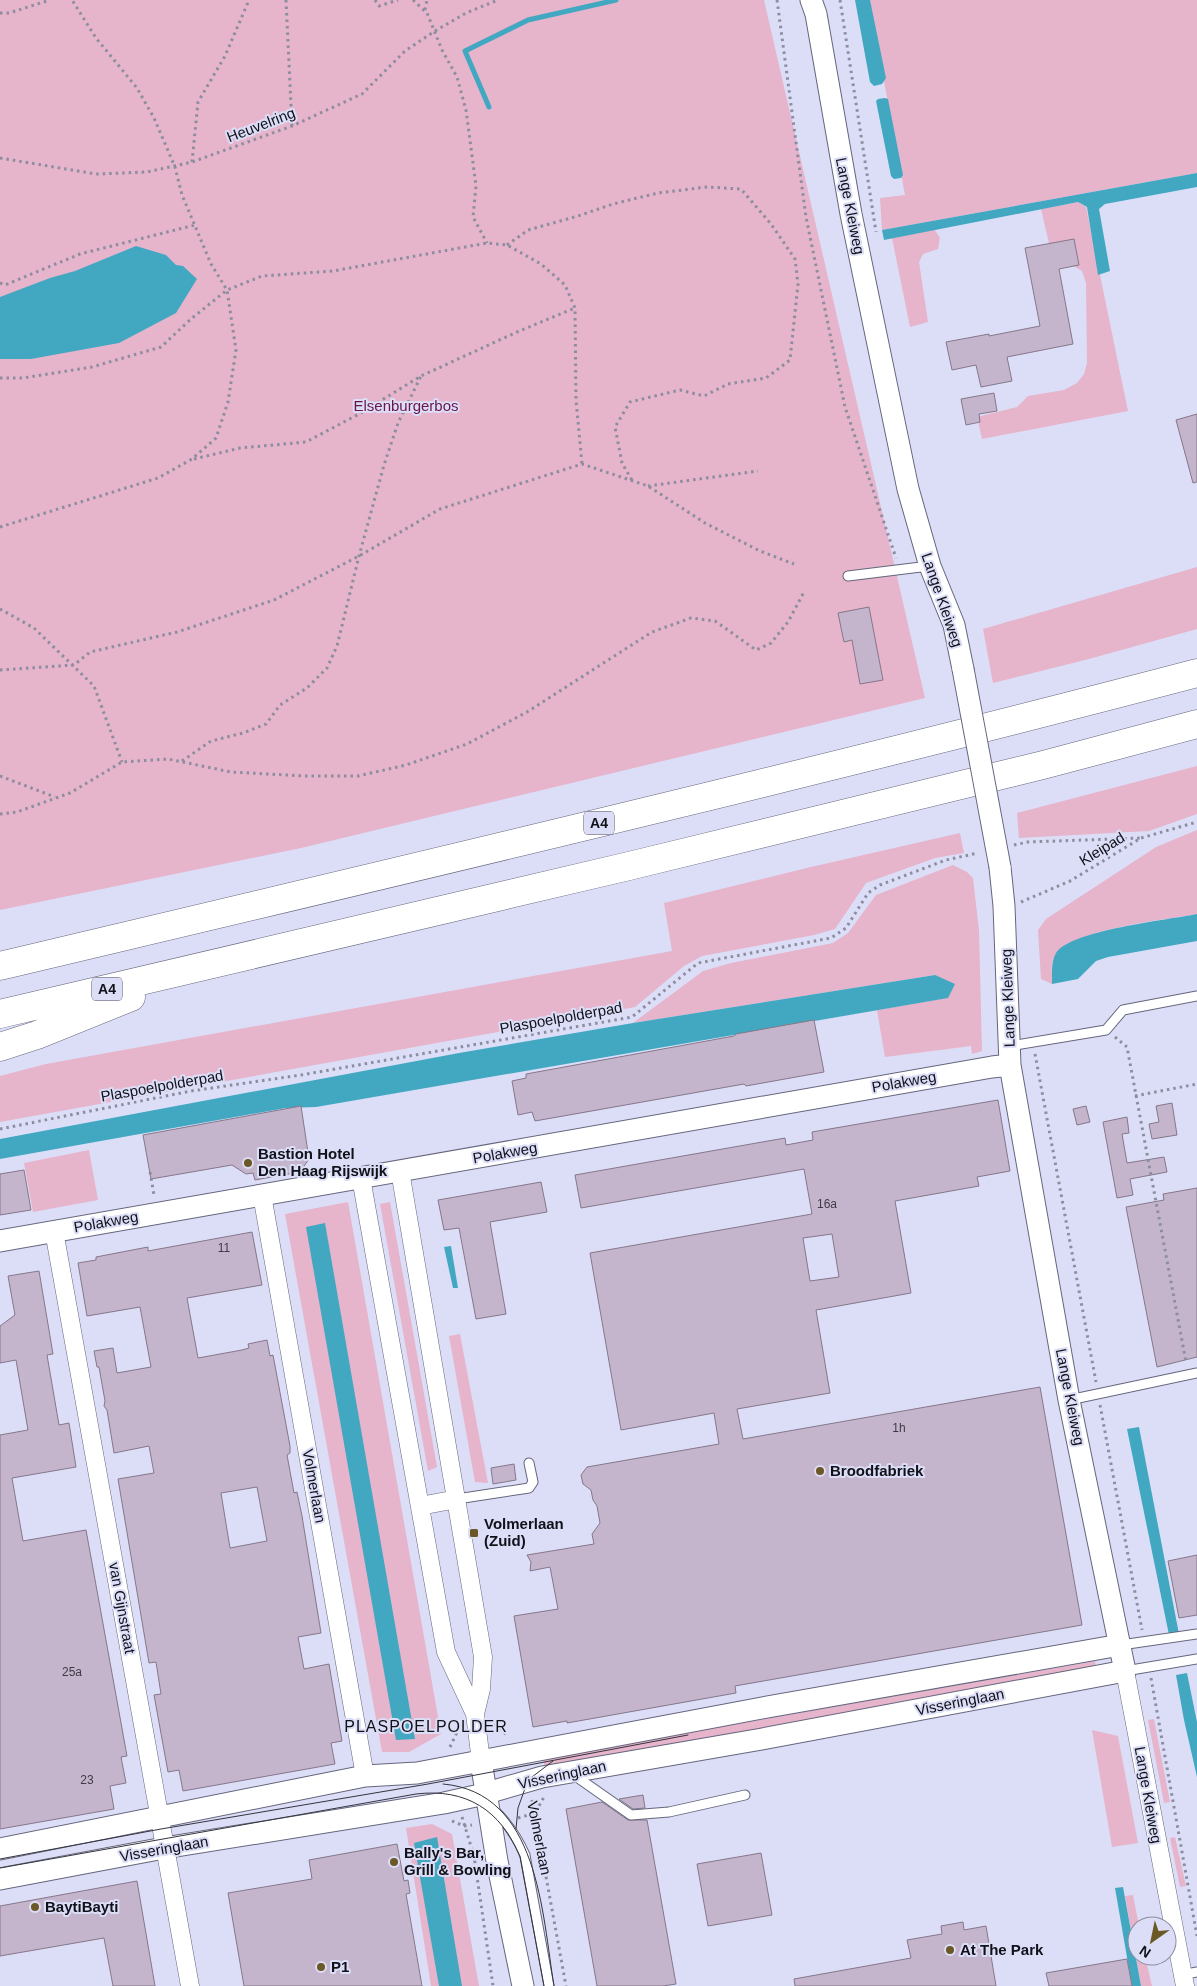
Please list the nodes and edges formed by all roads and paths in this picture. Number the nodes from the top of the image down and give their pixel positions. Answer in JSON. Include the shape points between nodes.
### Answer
{"nodes":[{"id":1,"x":50,"y":0,"type":"edge"},
{"id":2,"x":72,"y":0,"type":"edge"},
{"id":3,"x":250,"y":0,"type":"edge"},
{"id":4,"x":286,"y":0,"type":"edge"},
{"id":5,"x":375,"y":0,"type":"edge"},
{"id":6,"x":398,"y":0,"type":"edge"},
{"id":7,"x":413,"y":0,"type":"edge"},
{"id":8,"x":427,"y":0,"type":"edge"},
{"id":9,"x":498,"y":0,"type":"edge"},
{"id":10,"x":776,"y":0,"type":"edge"},
{"id":11,"x":840,"y":0,"type":"edge"},
{"id":12,"x":815,"y":5,"type":"edge"},
{"id":13,"x":425,"y":11,"type":"junction"},
{"id":14,"x":0,"y":13,"type":"edge"},
{"id":15,"x":435,"y":31,"type":"junction"},
{"id":16,"x":292,"y":126,"type":"junction"},
{"id":17,"x":0,"y":158,"type":"edge"},
{"id":18,"x":192,"y":162,"type":"junction"},
{"id":19,"x":175,"y":167,"type":"junction"},
{"id":20,"x":195,"y":225,"type":"junction"},
{"id":21,"x":877,"y":238,"type":"dead end"},
{"id":22,"x":487,"y":243,"type":"junction"},
{"id":23,"x":507,"y":245,"type":"junction"},
{"id":24,"x":0,"y":284,"type":"edge"},
{"id":25,"x":227,"y":290,"type":"junction"},
{"id":26,"x":575,"y":308,"type":"junction"},
{"id":27,"x":421,"y":376,"type":"junction"},
{"id":28,"x":0,"y":378,"type":"edge"},
{"id":29,"x":192,"y":459,"type":"junction"},
{"id":30,"x":582,"y":464,"type":"junction"},
{"id":31,"x":758,"y":471,"type":"dead end"},
{"id":32,"x":633,"y":482,"type":"junction"},
{"id":33,"x":648,"y":486,"type":"junction"},
{"id":34,"x":0,"y":527,"type":"edge"},
{"id":35,"x":359,"y":556,"type":"junction"},
{"id":36,"x":794,"y":564,"type":"dead end"},
{"id":37,"x":930,"y":566,"type":"junction"},
{"id":38,"x":900,"y":571,"type":"junction"},
{"id":39,"x":848,"y":576,"type":"dead end"},
{"id":40,"x":804,"y":592,"type":"dead end"},
{"id":41,"x":0,"y":609,"type":"edge"},
{"id":42,"x":74,"y":665,"type":"junction"},
{"id":43,"x":0,"y":670,"type":"edge"},
{"id":44,"x":1197,"y":673,"type":"edge"},
{"id":45,"x":1197,"y":724,"type":"edge"},
{"id":46,"x":122,"y":762,"type":"junction"},
{"id":47,"x":182,"y":762,"type":"junction"},
{"id":48,"x":0,"y":776,"type":"edge"},
{"id":49,"x":56,"y":798,"type":"junction"},
{"id":50,"x":0,"y":814,"type":"edge"},
{"id":51,"x":1197,"y":822,"type":"edge"},
{"id":52,"x":1141,"y":838,"type":"junction"},
{"id":53,"x":1010,"y":846,"type":"dead end"},
{"id":54,"x":982,"y":852,"type":"dead end"},
{"id":55,"x":1021,"y":911,"type":"dead end"},
{"id":56,"x":214,"y":964,"type":"junction"},
{"id":57,"x":0,"y":966,"type":"edge"},
{"id":58,"x":1197,"y":996,"type":"edge"},
{"id":59,"x":0,"y":1014,"type":"edge"},
{"id":60,"x":1106,"y":1030,"type":"junction"},
{"id":61,"x":1033,"y":1041,"type":"junction"},
{"id":62,"x":0,"y":1047,"type":"edge"},
{"id":63,"x":1010,"y":1055,"type":"junction"},
{"id":64,"x":1197,"y":1084,"type":"edge"},
{"id":65,"x":1135,"y":1096,"type":"junction"},
{"id":66,"x":0,"y":1129,"type":"edge"},
{"id":67,"x":400,"y":1171,"type":"junction"},
{"id":68,"x":150,"y":1172,"type":"dead end"},
{"id":69,"x":361,"y":1178,"type":"junction"},
{"id":70,"x":262,"y":1195,"type":"junction"},
{"id":71,"x":157,"y":1213,"type":"junction"},
{"id":72,"x":54,"y":1231,"type":"junction"},
{"id":73,"x":0,"y":1240,"type":"edge"},
{"id":74,"x":1193,"y":1374,"type":"edge"},
{"id":75,"x":1098,"y":1395,"type":"junction"},
{"id":76,"x":1069,"y":1400,"type":"junction"},
{"id":77,"x":530,"y":1463,"type":"dead end"},
{"id":78,"x":457,"y":1499,"type":"junction"},
{"id":79,"x":420,"y":1506,"type":"junction"},
{"id":80,"x":1197,"y":1634,"type":"edge"},
{"id":81,"x":1144,"y":1643,"type":"junction"},
{"id":82,"x":1120,"y":1645,"type":"junction"},
{"id":83,"x":1197,"y":1659,"type":"edge"},
{"id":84,"x":1150,"y":1667,"type":"junction"},
{"id":85,"x":1125,"y":1671,"type":"junction"},
{"id":86,"x":475,"y":1714,"type":"junction"},
{"id":87,"x":523,"y":1752,"type":"junction"},
{"id":88,"x":481,"y":1761,"type":"junction"},
{"id":89,"x":451,"y":1765,"type":"junction"},
{"id":90,"x":570,"y":1772,"type":"junction"},
{"id":91,"x":365,"y":1776,"type":"junction"},
{"id":92,"x":528,"y":1780,"type":"junction"},
{"id":93,"x":745,"y":1795,"type":"dead end"},
{"id":94,"x":458,"y":1800,"type":"junction"},
{"id":95,"x":488,"y":1800,"type":"junction"},
{"id":96,"x":160,"y":1816,"type":"junction"},
{"id":97,"x":164,"y":1848,"type":"junction"},
{"id":98,"x":0,"y":1849,"type":"edge"},
{"id":99,"x":0,"y":1879,"type":"edge"},
{"id":100,"x":1197,"y":1936,"type":"edge"},
{"id":101,"x":1188,"y":1978,"type":"edge"},
{"id":102,"x":521,"y":1982,"type":"edge"},
{"id":103,"x":190,"y":1986,"type":"edge"},
{"id":104,"x":493,"y":1986,"type":"edge"},
{"id":105,"x":549,"y":1986,"type":"edge"},
{"id":106,"x":566,"y":1986,"type":"edge"}],
"edges":[{"from":1,"to":14,"type":"path"},
{"from":2,"to":19,"type":"path","via":[[96,38],[136,88],[154,118]]},
{"from":3,"to":18,"type":"path","via":[[225,56],[198,102]]},
{"from":4,"to":16,"type":"path"},
{"from":5,"to":6,"type":"path","via":[[379,6]]},
{"from":7,"to":13,"type":"path"},
{"from":8,"to":13,"type":"path"},
{"from":9,"to":15,"type":"path","name":"Heuvelring"},
{"from":10,"to":38,"type":"path","via":[[806,217],[845,407]]},
{"from":11,"to":21,"type":"path","name":"Lange Kleiweg"},
{"from":12,"to":37,"type":"street","name":"Lange Kleiweg","via":[[851,214],[908,489]]},
{"from":13,"to":15,"type":"path"},
{"from":15,"to":16,"type":"path","name":"Heuvelring","via":[[405,51],[362,94]]},
{"from":15,"to":22,"type":"path","via":[[457,77],[466,110],[476,186],[473,217]]},
{"from":16,"to":18,"type":"path","name":"Heuvelring"},
{"from":17,"to":19,"type":"path","name":"Heuvelring","via":[[96,174],[147,172]]},
{"from":18,"to":19,"type":"path","name":"Heuvelring"},
{"from":19,"to":20,"type":"path","via":[[182,195]]},
{"from":20,"to":24,"type":"path","via":[[80,254],[5,285]]},
{"from":20,"to":25,"type":"path","via":[[211,264]]},
{"from":22,"to":23,"type":"path"},
{"from":22,"to":25,"type":"path","via":[[333,271],[262,276]]},
{"from":23,"to":26,"type":"path","via":[[541,264],[565,285]]},
{"from":23,"to":32,"type":"path","via":[[528,230],[613,204],[658,193],[706,187],[741,189],[795,259],[798,284],[790,360],[766,378],[728,384],[704,396],[680,390],[630,402],[615,427],[622,462]]},
{"from":25,"to":28,"type":"path","via":[[161,347],[92,367],[23,378]]},
{"from":25,"to":29,"type":"path","via":[[236,350],[228,402],[216,438]]},
{"from":26,"to":27,"type":"path"},
{"from":26,"to":30,"type":"path","via":[[576,400]]},
{"from":27,"to":29,"type":"path","via":[[306,442],[240,448]]},
{"from":27,"to":35,"type":"path","via":[[398,423]]},
{"from":29,"to":34,"type":"path","via":[[158,478]]},
{"from":30,"to":32,"type":"path"},
{"from":30,"to":35,"type":"path","via":[[440,509]]},
{"from":31,"to":33,"type":"path"},
{"from":32,"to":33,"type":"path"},
{"from":33,"to":36,"type":"path","via":[[705,523]]},
{"from":35,"to":42,"type":"path","via":[[274,600],[177,632],[90,652]]},
{"from":35,"to":47,"type":"path","via":[[337,646],[327,668],[307,688],[280,705],[266,724],[211,740]]},
{"from":37,"to":38,"type":"lane"},
{"from":37,"to":63,"type":"street","name":"Lange Kleiweg","bridge":true,"via":[[954,625],[1000,866]]},
{"from":38,"to":39,"type":"lane"},
{"from":40,"to":47,"type":"path","via":[[788,622],[771,643],[756,650],[715,621],[691,618],[652,632],[527,712],[467,744],[406,765],[358,776],[305,776],[231,772]]},
{"from":41,"to":42,"type":"path","via":[[34,628]]},
{"from":42,"to":43,"type":"path"},
{"from":42,"to":46,"type":"path","via":[[94,686]]},
{"from":44,"to":57,"type":"highway","number":"A4","via":[[512,844]]},
{"from":45,"to":56,"type":"highway","number":"A4","via":[[1034,768]]},
{"from":46,"to":47,"type":"path"},
{"from":46,"to":49,"type":"path"},
{"from":48,"to":49,"type":"path"},
{"from":49,"to":50,"type":"path","via":[[17,812]]},
{"from":51,"to":52,"type":"path","name":"Kleipad"},
{"from":52,"to":53,"type":"path","via":[[1028,842]]},
{"from":52,"to":55,"type":"path","name":"Kleipad","via":[[1070,881],[1021,902]]},
{"from":54,"to":66,"type":"path","name":"Plaspoelpolderpad","via":[[946,860],[880,885],[868,893],[846,928],[831,938],[698,963],[632,1017],[191,1091]]},
{"from":56,"to":59,"type":"highway","number":"A4"},
{"from":56,"to":62,"type":"highway","number":"A4"},
{"from":58,"to":60,"type":"lane","via":[[1123,1010]]},
{"from":60,"to":61,"type":"lane"},
{"from":60,"to":65,"type":"path","via":[[1127,1047]]},
{"from":61,"to":63,"type":"lane"},
{"from":61,"to":75,"type":"path","name":"Lange Kleiweg"},
{"from":63,"to":67,"type":"street","name":"Polakweg","via":[[992,1067]]},
{"from":63,"to":76,"type":"street","name":"Lange Kleiweg"},
{"from":64,"to":65,"type":"path"},
{"from":65,"to":74,"type":"path"},
{"from":67,"to":69,"type":"street","name":"Polakweg"},
{"from":67,"to":78,"type":"street"},
{"from":68,"to":71,"type":"path"},
{"from":69,"to":70,"type":"street","name":"Polakweg"},
{"from":69,"to":79,"type":"street"},
{"from":70,"to":71,"type":"street","name":"Polakweg"},
{"from":70,"to":91,"type":"street","name":"Volmerlaan"},
{"from":71,"to":72,"type":"street","name":"Polakweg"},
{"from":72,"to":73,"type":"street","name":"Polakweg"},
{"from":72,"to":96,"type":"street","name":"van Gijnstraat"},
{"from":74,"to":75,"type":"lane"},
{"from":75,"to":76,"type":"lane"},
{"from":75,"to":81,"type":"path","name":"Lange Kleiweg"},
{"from":76,"to":82,"type":"street","name":"Lange Kleiweg"},
{"from":77,"to":78,"type":"lane","via":[[532,1482],[529,1488]]},
{"from":78,"to":79,"type":"street"},
{"from":78,"to":86,"type":"street","via":[[483,1657]]},
{"from":79,"to":86,"type":"street","via":[[446,1652]]},
{"from":80,"to":81,"type":"lane"},
{"from":81,"to":82,"type":"lane"},
{"from":82,"to":85,"type":"street","name":"Lange Kleiweg"},
{"from":82,"to":87,"type":"street","name":"Visseringlaan"},
{"from":83,"to":84,"type":"lane"},
{"from":84,"to":85,"type":"lane"},
{"from":84,"to":100,"type":"path","name":"Lange Kleiweg"},
{"from":85,"to":90,"type":"street","name":"Visseringlaan"},
{"from":85,"to":101,"type":"street","name":"Lange Kleiweg"},
{"from":86,"to":87,"type":"path","via":[[492,1721],[502,1733],[518,1742]]},
{"from":86,"to":88,"type":"street"},
{"from":86,"to":89,"type":"path","via":[[464,1719],[453,1741]]},
{"from":87,"to":88,"type":"street","name":"Visseringlaan"},
{"from":88,"to":89,"type":"street","name":"Visseringlaan"},
{"from":88,"to":95,"type":"street"},
{"from":89,"to":91,"type":"street","name":"Visseringlaan","via":[[417,1772]]},
{"from":90,"to":92,"type":"street","name":"Visseringlaan"},
{"from":90,"to":93,"type":"lane","via":[[632,1815],[669,1812]]},
{"from":91,"to":96,"type":"street","name":"Visseringlaan"},
{"from":92,"to":95,"type":"street","name":"Visseringlaan"},
{"from":92,"to":106,"type":"path","name":"Volmerlaan"},
{"from":94,"to":95,"type":"street","name":"Visseringlaan"},
{"from":94,"to":97,"type":"street","name":"Visseringlaan"},
{"from":94,"to":104,"type":"path","via":[[474,1856]]},
{"from":95,"to":102,"type":"street"},
{"from":95,"to":105,"type":"lane","name":"Volmerlaan","via":[[510,1827],[525,1855]]},
{"from":96,"to":97,"type":"street","name":"van Gijnstraat"},
{"from":96,"to":98,"type":"street","name":"Visseringlaan"},
{"from":97,"to":99,"type":"street","name":"Visseringlaan"},
{"from":97,"to":103,"type":"street","name":"van Gijnstraat"}]}
